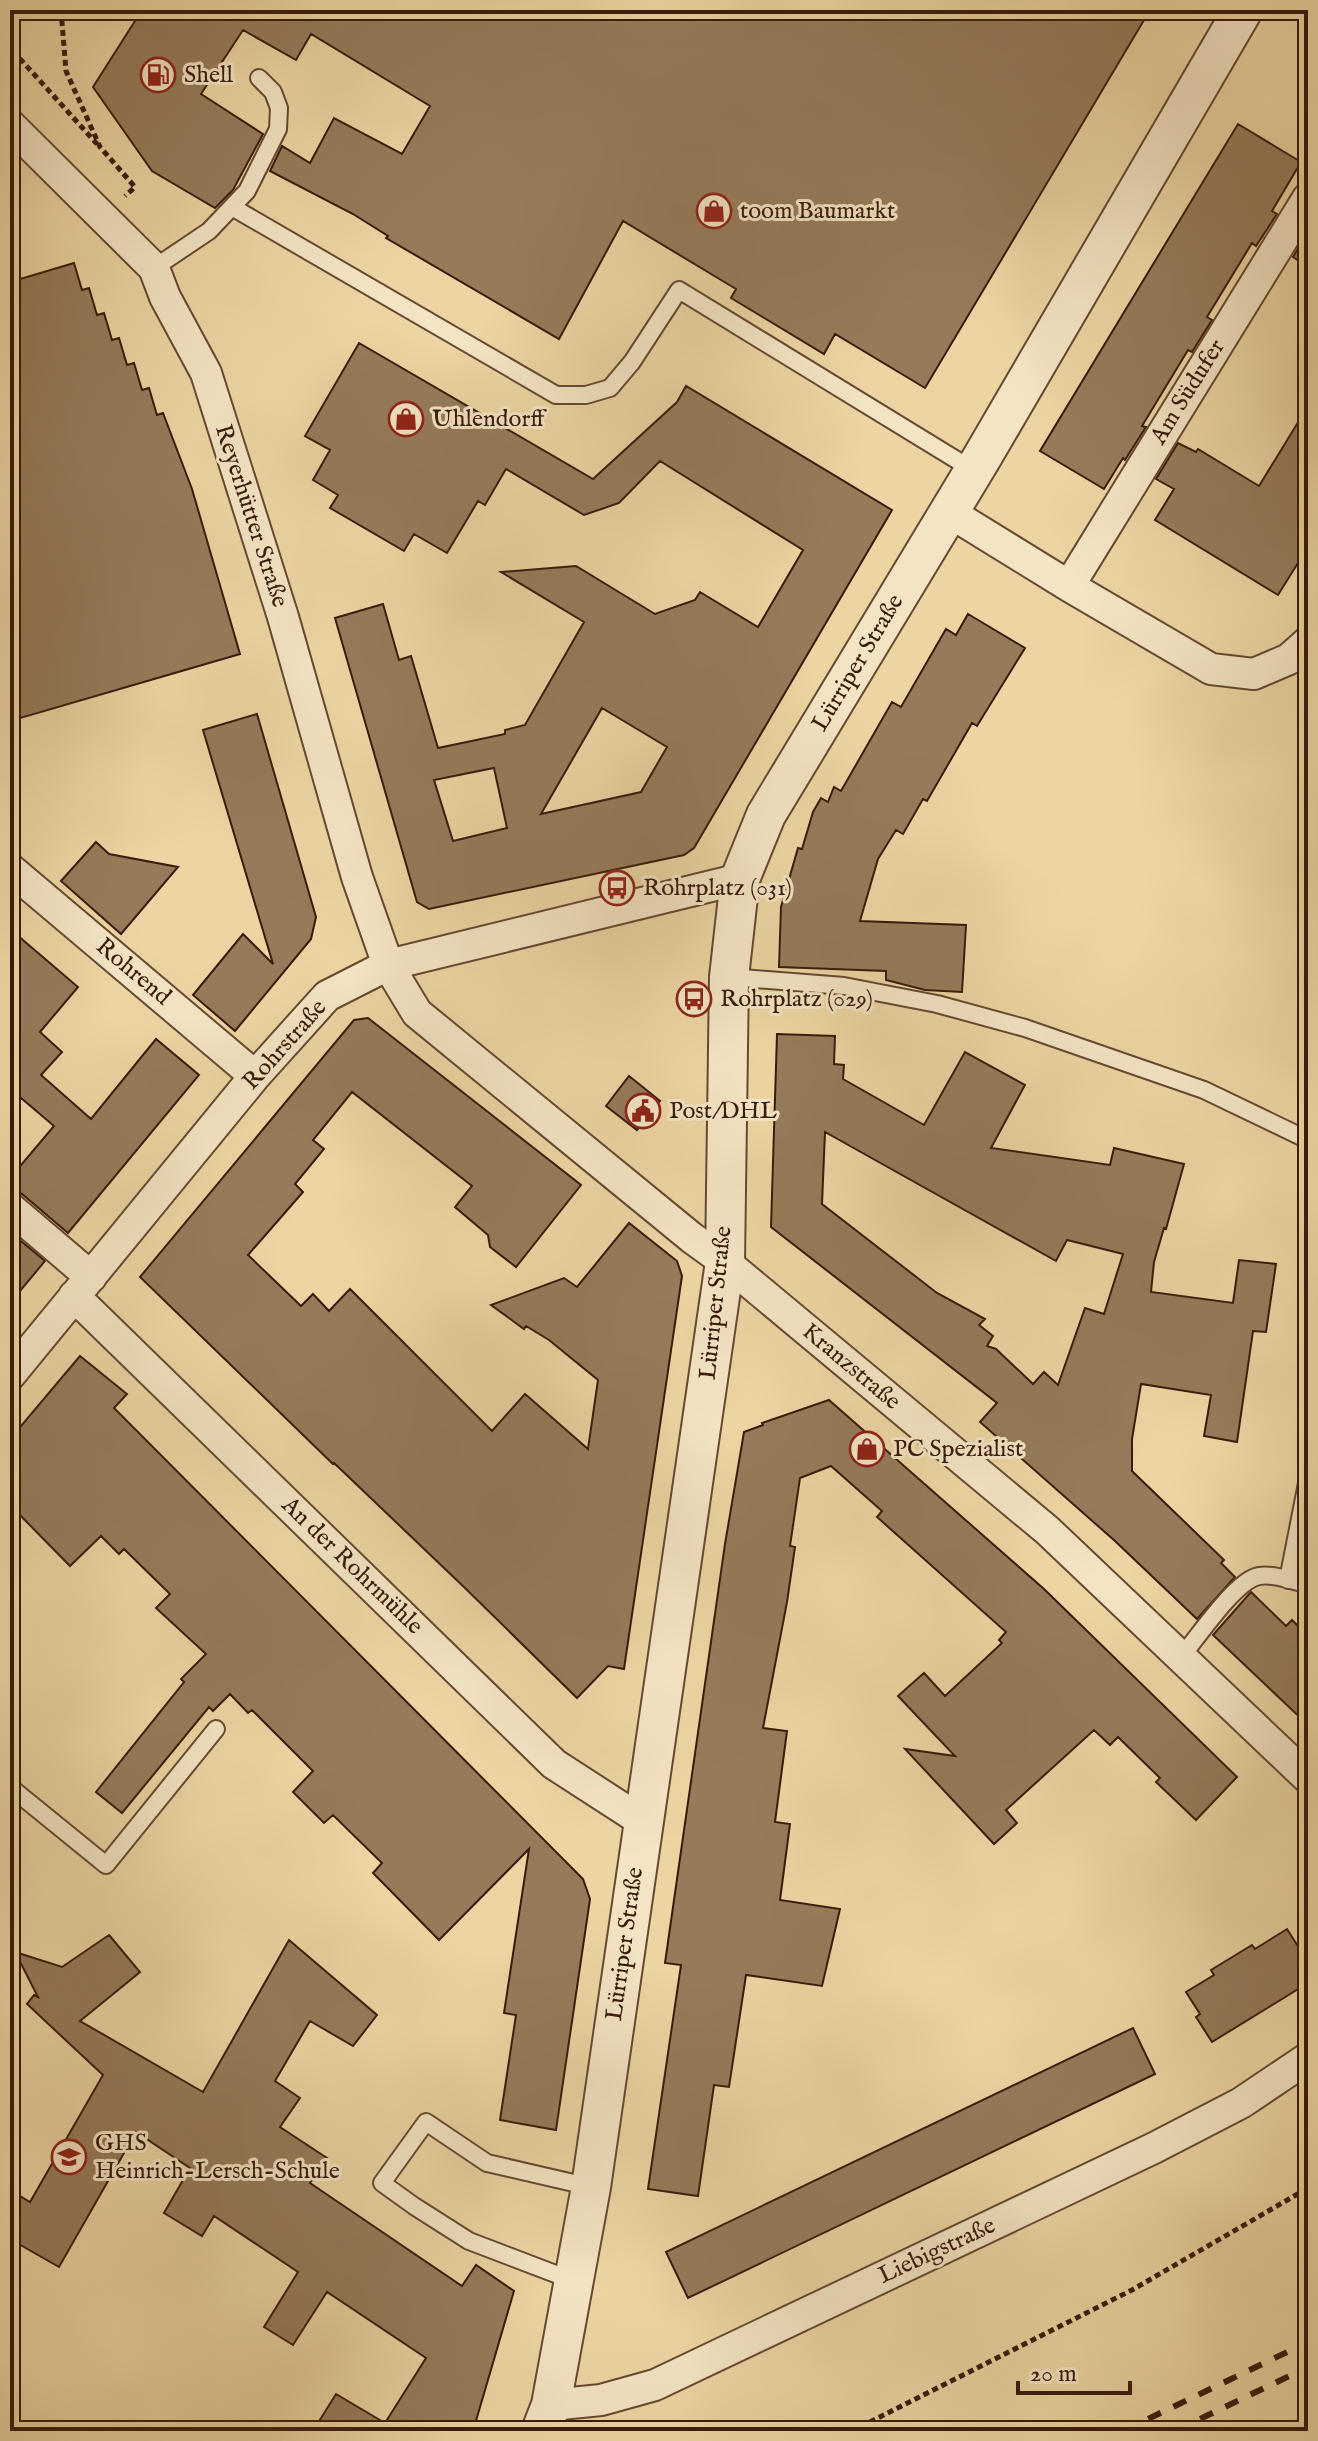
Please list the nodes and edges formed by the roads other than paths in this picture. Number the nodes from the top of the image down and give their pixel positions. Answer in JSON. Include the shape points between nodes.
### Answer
{"nodes":[{"id":1,"x":1243,"y":10,"type":"edge"},
{"id":2,"x":259,"y":78,"type":"dead end"},
{"id":3,"x":10,"y":125,"type":"edge"},
{"id":4,"x":1308,"y":198,"type":"edge"},
{"id":5,"x":232,"y":207,"type":"junction"},
{"id":6,"x":154,"y":268,"type":"junction"},
{"id":7,"x":973,"y":470,"type":"junction"},
{"id":8,"x":949,"y":512,"type":"junction"},
{"id":9,"x":1069,"y":586,"type":"junction"},
{"id":10,"x":1308,"y":642,"type":"edge"},
{"id":11,"x":10,"y":869,"type":"edge"},
{"id":12,"x":740,"y":879,"type":"junction"},
{"id":13,"x":388,"y":965,"type":"junction"},
{"id":14,"x":729,"y":977,"type":"junction"},
{"id":15,"x":255,"y":1076,"type":"junction"},
{"id":16,"x":1308,"y":1140,"type":"edge"},
{"id":17,"x":10,"y":1208,"type":"edge"},
{"id":18,"x":725,"y":1262,"type":"junction"},
{"id":19,"x":82,"y":1286,"type":"junction"},
{"id":20,"x":10,"y":1375,"type":"edge"},
{"id":21,"x":1308,"y":1478,"type":"edge"},
{"id":22,"x":1288,"y":1580,"type":"junction"},
{"id":23,"x":1308,"y":1585,"type":"edge"},
{"id":24,"x":1181,"y":1657,"type":"junction"},
{"id":25,"x":216,"y":1729,"type":"dead end"},
{"id":26,"x":1308,"y":1778,"type":"edge"},
{"id":27,"x":10,"y":1787,"type":"edge"},
{"id":28,"x":642,"y":1821,"type":"junction"},
{"id":29,"x":1308,"y":2058,"type":"edge"},
{"id":30,"x":591,"y":2187,"type":"junction"},
{"id":31,"x":574,"y":2281,"type":"junction"},
{"id":32,"x":546,"y":2418,"type":"edge"}],
"edges":[{"from":1,"to":7,"type":"street","name":"Lürriper Straße"},
{"from":2,"to":5,"type":"lane","via":[[279,108],[278,129],[247,191]]},
{"from":3,"to":6,"type":"street","name":"Reyerhütter Straße"},
{"from":4,"to":9,"type":"street","name":"Am Südufer"},
{"from":5,"to":6,"type":"lane","via":[[209,231]]},
{"from":5,"to":7,"type":"lane","via":[[556,395],[610,388],[679,290]]},
{"from":6,"to":13,"type":"street","name":"Reyerhütter Straße","via":[[206,373]]},
{"from":7,"to":8,"type":"street","name":"Lürriper Straße"},
{"from":8,"to":9,"type":"street"},
{"from":8,"to":12,"type":"street","name":"Lürriper Straße","via":[[766,815]]},
{"from":9,"to":10,"type":"street","via":[[1211,669],[1254,674],[1289,659]]},
{"from":11,"to":15,"type":"street","name":"Rohrend"},
{"from":12,"to":13,"type":"street","name":"Rohrstraße"},
{"from":12,"to":14,"type":"street","name":"Lürriper Straße"},
{"from":13,"to":15,"type":"street","name":"Rohrstraße","via":[[327,996]]},
{"from":13,"to":18,"type":"street","name":"Kranzstraße","via":[[417,1013]]},
{"from":14,"to":16,"type":"lane","via":[[844,986],[1025,1028],[1204,1090]]},
{"from":14,"to":18,"type":"street","name":"Lürriper Straße"},
{"from":15,"to":19,"type":"street","name":"Rohrstraße"},
{"from":17,"to":19,"type":"street"},
{"from":18,"to":24,"type":"street","name":"Kranzstraße","via":[[1047,1530]]},
{"from":18,"to":28,"type":"street","name":"Lürriper Straße"},
{"from":19,"to":20,"type":"street","name":"Rohrstraße"},
{"from":19,"to":28,"type":"street","name":"An der Rohrmühle","via":[[554,1764]]},
{"from":21,"to":22,"type":"lane"},
{"from":22,"to":23,"type":"lane"},
{"from":22,"to":24,"type":"lane","via":[[1253,1578],[1229,1598]]},
{"from":24,"to":26,"type":"street","name":"Kranzstraße"},
{"from":25,"to":27,"type":"lane","via":[[106,1865]]},
{"from":28,"to":30,"type":"street","name":"Lürriper Straße"},
{"from":29,"to":32,"type":"street","name":"Liebigstraße","via":[[1241,2103],[1154,2148],[655,2385]]},
{"from":30,"to":31,"type":"street","name":"Lürriper Straße"},
{"from":30,"to":31,"type":"lane","via":[[487,2163],[426,2122],[382,2183],[469,2241]]},
{"from":31,"to":32,"type":"street","name":"Lürriper Straße"}]}
